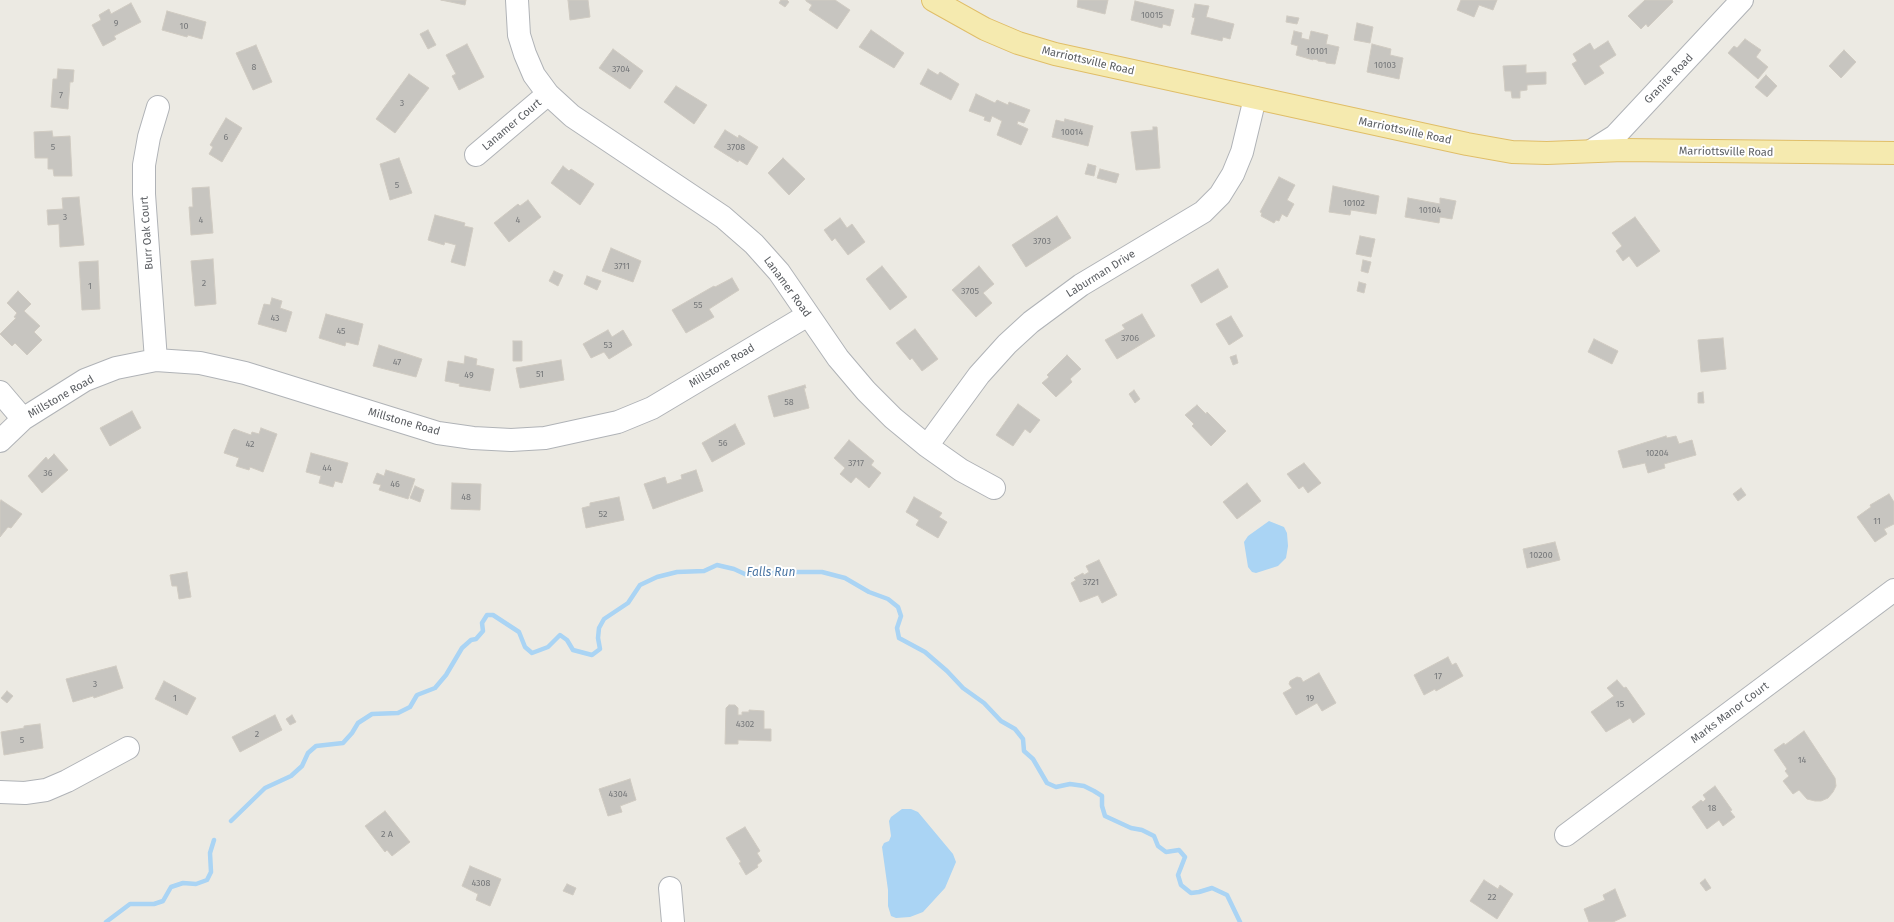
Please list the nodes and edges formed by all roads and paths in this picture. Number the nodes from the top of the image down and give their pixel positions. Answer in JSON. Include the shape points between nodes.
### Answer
{"nodes":[{"id":1,"x":517,"y":0,"type":"edge"},
{"id":2,"x":933,"y":0,"type":"edge"},
{"id":3,"x":1742,"y":0,"type":"edge"},
{"id":4,"x":548,"y":94,"type":"junction"},
{"id":5,"x":1255,"y":98,"type":"junction"},
{"id":6,"x":158,"y":106,"type":"dead end"},
{"id":7,"x":1591,"y":151,"type":"junction"},
{"id":8,"x":1894,"y":153,"type":"edge"},
{"id":9,"x":476,"y":155,"type":"dead end"},
{"id":10,"x":808,"y":316,"type":"junction"},
{"id":11,"x":156,"y":360,"type":"junction"},
{"id":12,"x":0,"y":392,"type":"edge"},
{"id":13,"x":23,"y":419,"type":"junction"},
{"id":14,"x":0,"y":441,"type":"edge"},
{"id":15,"x":926,"y":446,"type":"junction"},
{"id":16,"x":994,"y":488,"type":"dead end"},
{"id":17,"x":1894,"y":590,"type":"edge"},
{"id":18,"x":128,"y":748,"type":"dead end"},
{"id":19,"x":0,"y":792,"type":"edge"},
{"id":20,"x":1566,"y":835,"type":"dead end"},
{"id":21,"x":670,"y":888,"type":"dead end"},
{"id":22,"x":673,"y":922,"type":"edge"}],
"edges":[{"from":1,"to":4,"type":"street","name":"Lanamer Road","via":[[519,35],[525,54],[534,75]]},
{"from":2,"to":5,"type":"main road","name":"Marriottsville Road","via":[[985,29],[1038,49],[1077,60]]},
{"from":3,"to":7,"type":"street","name":"Granite Road","via":[[1615,136]]},
{"from":4,"to":9,"type":"street","name":"Lanamer Court"},
{"from":4,"to":10,"type":"street","name":"Lanamer Road","via":[[572,116],[723,217],[754,244],[779,272]]},
{"from":5,"to":7,"type":"main road","name":"Marriottsville Road","via":[[1512,152]]},
{"from":5,"to":15,"type":"street","name":"Laburman Drive","via":[[1242,152],[1233,174],[1220,195],[1203,212],[1081,285],[1031,322],[1006,344],[979,374]]},
{"from":6,"to":11,"type":"street","name":"Burr Oak Court","via":[[144,165]]},
{"from":7,"to":8,"type":"main road","name":"Marriottsville Road"},
{"from":10,"to":11,"type":"street","name":"Millstone Road","via":[[652,408],[618,422],[545,438],[511,440],[438,433],[244,373],[200,363]]},
{"from":10,"to":15,"type":"street","name":"Lanamer Road","via":[[866,391]]},
{"from":11,"to":13,"type":"street","name":"Millstone Road","via":[[116,368],[85,380]]},
{"from":12,"to":13,"type":"street"},
{"from":13,"to":14,"type":"street","name":"Millstone Road"},
{"from":15,"to":16,"type":"street","name":"Lanamer Road","via":[[961,470]]},
{"from":17,"to":20,"type":"street","name":"Marks Manor Court"},
{"from":18,"to":19,"type":"street","via":[[46,790],[25,793]]},
{"from":21,"to":22,"type":"street"}]}
